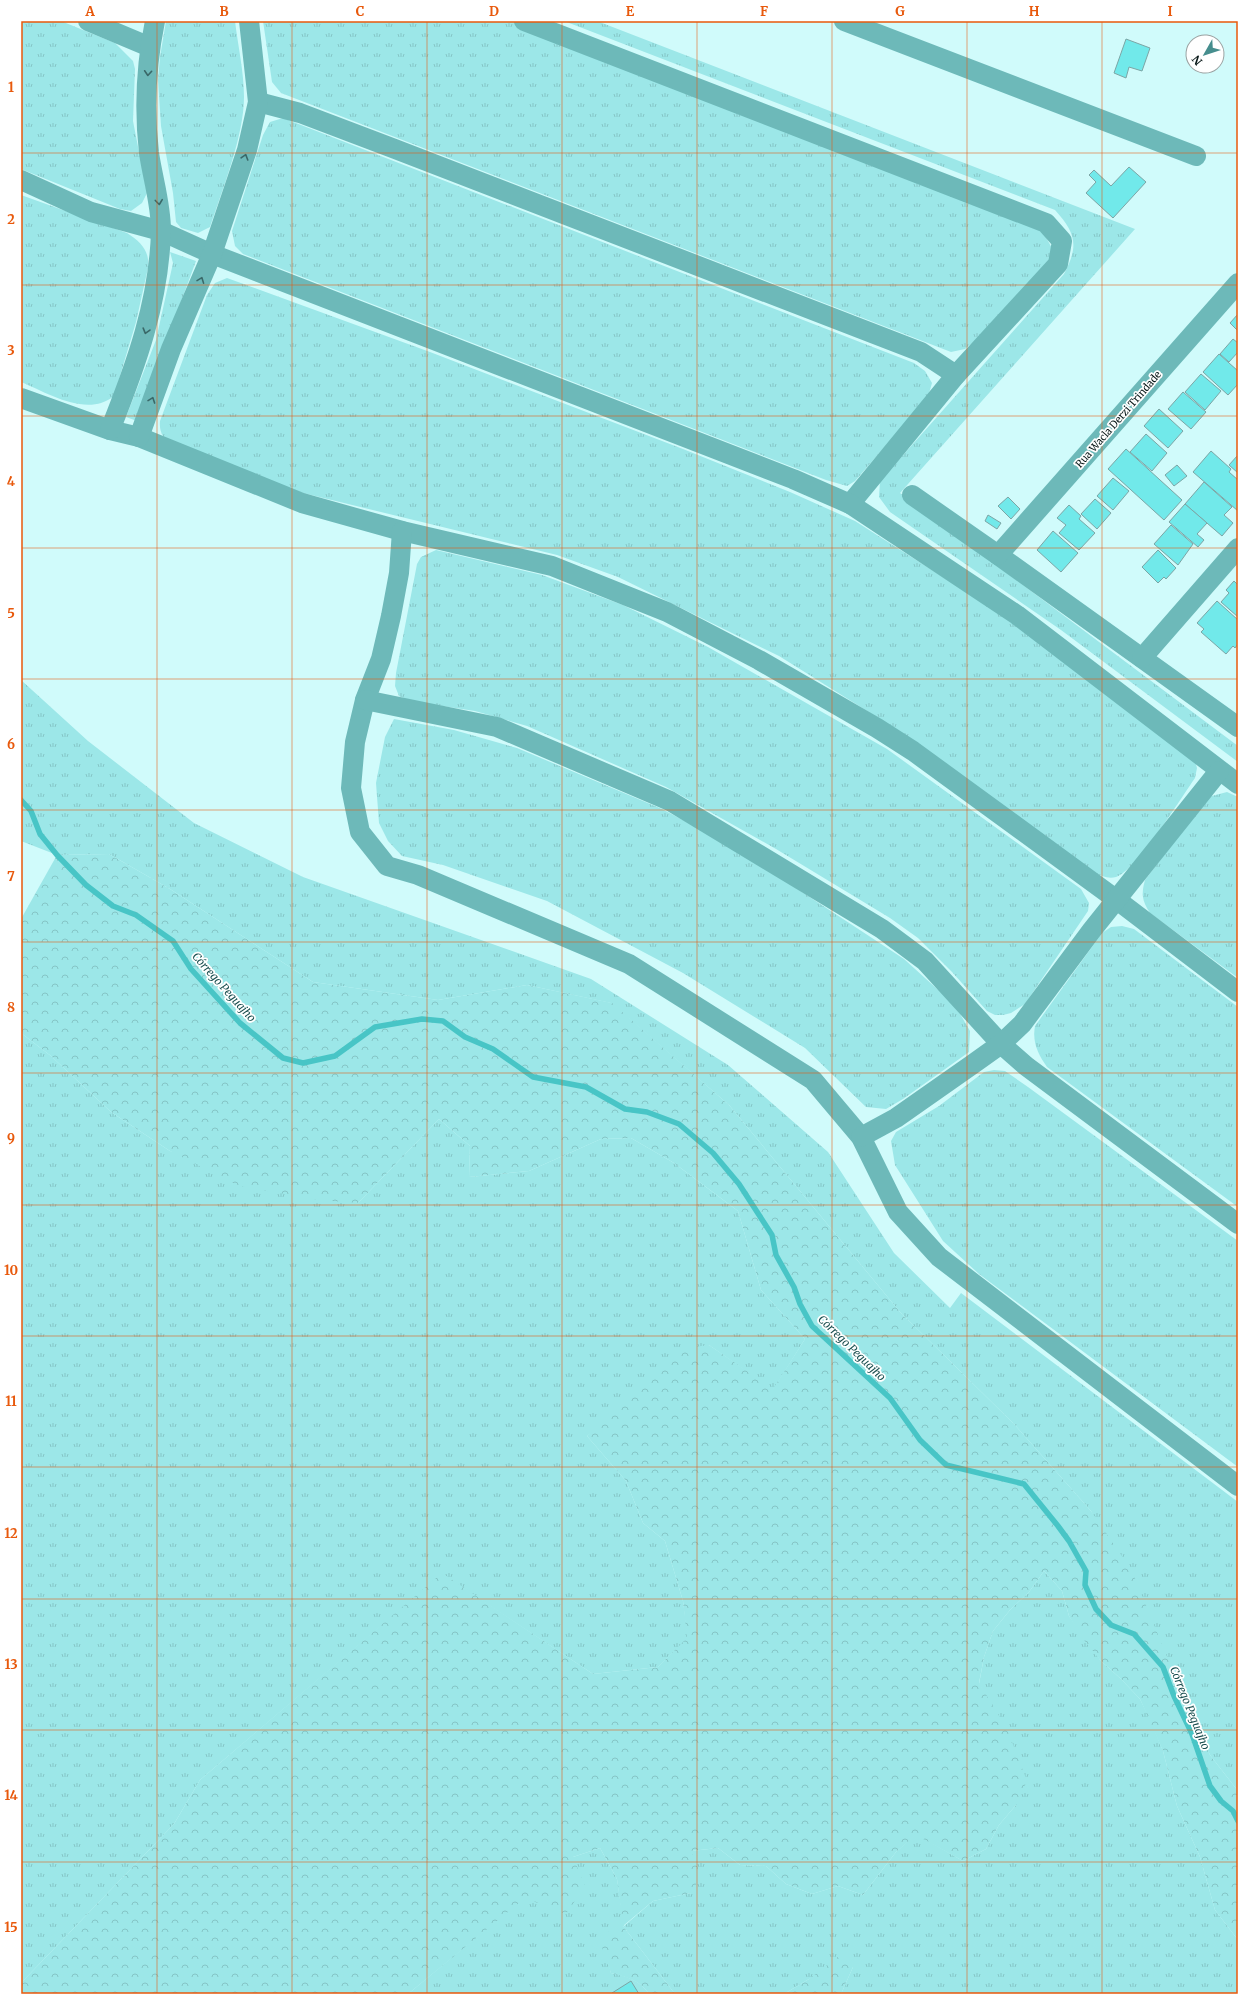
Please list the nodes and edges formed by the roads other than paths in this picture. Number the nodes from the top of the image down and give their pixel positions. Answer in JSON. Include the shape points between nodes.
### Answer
{"nodes":[{"id":1,"x":88,"y":21,"type":"edge"},
{"id":2,"x":155,"y":21,"type":"edge"},
{"id":3,"x":250,"y":21,"type":"edge"},
{"id":4,"x":524,"y":21,"type":"edge"},
{"id":5,"x":844,"y":21,"type":"edge"},
{"id":6,"x":150,"y":47,"type":"junction"},
{"id":7,"x":258,"y":102,"type":"junction"},
{"id":8,"x":1196,"y":156,"type":"dead end"},
{"id":9,"x":21,"y":180,"type":"edge"},
{"id":10,"x":160,"y":232,"type":"junction"},
{"id":11,"x":212,"y":254,"type":"junction"},
{"id":12,"x":1238,"y":283,"type":"edge"},
{"id":13,"x":956,"y":376,"type":"junction"},
{"id":14,"x":21,"y":398,"type":"edge"},
{"id":15,"x":110,"y":430,"type":"junction"},
{"id":16,"x":139,"y":437,"type":"junction"},
{"id":17,"x":912,"y":495,"type":"dead end"},
{"id":18,"x":850,"y":504,"type":"junction"},
{"id":19,"x":402,"y":531,"type":"junction"},
{"id":20,"x":1238,"y":548,"type":"edge"},
{"id":21,"x":998,"y":554,"type":"junction"},
{"id":22,"x":1142,"y":658,"type":"junction"},
{"id":23,"x":365,"y":700,"type":"junction"},
{"id":24,"x":1238,"y":727,"type":"edge"},
{"id":25,"x":1219,"y":770,"type":"junction"},
{"id":26,"x":1238,"y":784,"type":"edge"},
{"id":27,"x":1117,"y":900,"type":"junction"},
{"id":28,"x":1238,"y":992,"type":"edge"},
{"id":29,"x":1001,"y":1044,"type":"junction"},
{"id":30,"x":861,"y":1137,"type":"junction"},
{"id":31,"x":1238,"y":1224,"type":"edge"},
{"id":32,"x":1238,"y":1486,"type":"edge"}],
"edges":[{"from":1,"to":6,"type":"street"},
{"from":2,"to":6,"type":"street"},
{"from":3,"to":7,"type":"street"},
{"from":4,"to":13,"type":"street","via":[[1046,223],[1062,241],[1058,264]]},
{"from":5,"to":8,"type":"street"},
{"from":6,"to":10,"type":"street","one_way":true,"via":[[145,114],[159,201]]},
{"from":11,"to":7,"type":"street","one_way":true,"via":[[245,157]]},
{"from":7,"to":13,"type":"street","via":[[300,113],[921,352]]},
{"from":9,"to":10,"type":"street","via":[[91,212]]},
{"from":10,"to":11,"type":"street"},
{"from":10,"to":15,"type":"street","one_way":true,"via":[[156,282],[148,322],[137,361]]},
{"from":16,"to":11,"type":"street","one_way":true,"via":[[171,349]]},
{"from":11,"to":18,"type":"street","via":[[793,479]]},
{"from":12,"to":21,"type":"street","name":"Rua Wacla Derzi Trindade"},
{"from":13,"to":18,"type":"street"},
{"from":14,"to":15,"type":"street"},
{"from":15,"to":16,"type":"street"},
{"from":16,"to":19,"type":"street","via":[[302,503]]},
{"from":17,"to":21,"type":"street"},
{"from":18,"to":25,"type":"street","via":[[1017,615]]},
{"from":19,"to":23,"type":"street","via":[[399,573],[391,616],[381,659]]},
{"from":19,"to":27,"type":"street","via":[[552,566],[667,612],[759,660],[913,751]]},
{"from":20,"to":22,"type":"street"},
{"from":21,"to":22,"type":"street"},
{"from":22,"to":24,"type":"street"},
{"from":23,"to":29,"type":"street","via":[[497,727],[670,801],[882,929],[925,961]]},
{"from":23,"to":30,"type":"street","via":[[355,742],[350,788],[360,832],[387,866],[418,875],[629,964],[813,1080]]},
{"from":25,"to":26,"type":"street"},
{"from":25,"to":27,"type":"street"},
{"from":27,"to":28,"type":"street"},
{"from":27,"to":29,"type":"street","via":[[1022,1024]]},
{"from":29,"to":30,"type":"street","via":[[896,1118]]},
{"from":29,"to":31,"type":"street","via":[[1026,1066]]},
{"from":30,"to":32,"type":"street","via":[[898,1212],[939,1257]]}]}
